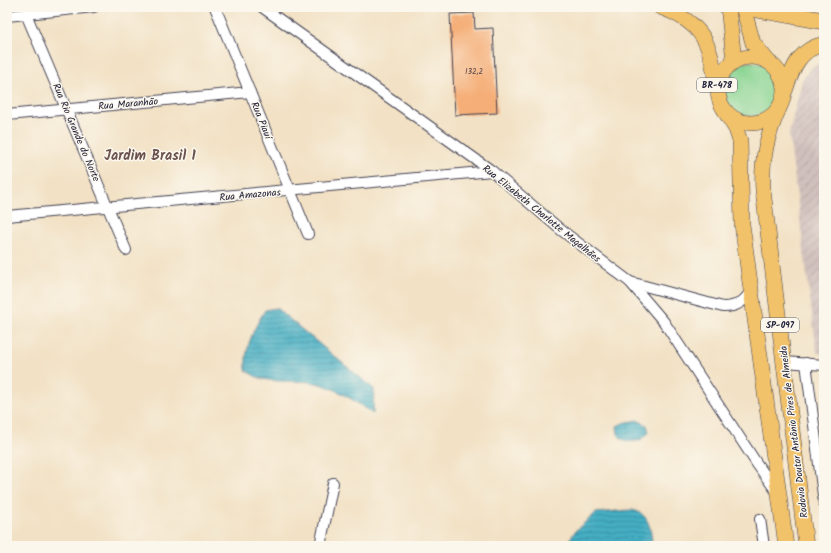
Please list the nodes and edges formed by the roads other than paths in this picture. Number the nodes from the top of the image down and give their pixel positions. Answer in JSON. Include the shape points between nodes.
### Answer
{"nodes":[{"id":1,"x":94,"y":7,"type":"edge"},
{"id":2,"x":215,"y":7,"type":"edge"},
{"id":3,"x":262,"y":7,"type":"edge"},
{"id":4,"x":660,"y":7,"type":"edge"},
{"id":5,"x":728,"y":7,"type":"edge"},
{"id":6,"x":26,"y":14,"type":"junction"},
{"id":7,"x":741,"y":14,"type":"edge"},
{"id":8,"x":7,"y":16,"type":"edge"},
{"id":9,"x":824,"y":21,"type":"edge"},
{"id":10,"x":824,"y":44,"type":"edge"},
{"id":11,"x":734,"y":60,"type":"junction"},
{"id":12,"x":767,"y":60,"type":"junction"},
{"id":13,"x":250,"y":92,"type":"junction"},
{"id":14,"x":717,"y":92,"type":"junction"},
{"id":15,"x":784,"y":92,"type":"junction"},
{"id":16,"x":780,"y":106,"type":"junction"},
{"id":17,"x":67,"y":109,"type":"junction"},
{"id":18,"x":726,"y":113,"type":"junction"},
{"id":19,"x":7,"y":115,"type":"edge"},
{"id":20,"x":492,"y":171,"type":"junction"},
{"id":21,"x":290,"y":190,"type":"junction"},
{"id":22,"x":109,"y":207,"type":"junction"},
{"id":23,"x":7,"y":216,"type":"edge"},
{"id":24,"x":308,"y":234,"type":"dead end"},
{"id":25,"x":126,"y":250,"type":"dead end"},
{"id":26,"x":630,"y":282,"type":"junction"},
{"id":27,"x":752,"y":289,"type":"junction"},
{"id":28,"x":785,"y":362,"type":"junction"},
{"id":29,"x":806,"y":363,"type":"junction"},
{"id":30,"x":824,"y":366,"type":"edge"},
{"id":31,"x":333,"y":483,"type":"dead end"},
{"id":32,"x":779,"y":494,"type":"junction"},
{"id":33,"x":824,"y":503,"type":"edge"},
{"id":34,"x":760,"y":519,"type":"dead end"},
{"id":35,"x":320,"y":546,"type":"edge"},
{"id":36,"x":764,"y":546,"type":"edge"},
{"id":37,"x":786,"y":546,"type":"edge"},
{"id":38,"x":806,"y":546,"type":"edge"}],
"edges":[{"from":1,"to":6,"type":"street"},
{"from":2,"to":13,"type":"street","name":"Rua Piauí"},
{"from":3,"to":20,"type":"street","name":"Rua Elizabeth Charlotte Magalhães"},
{"from":4,"to":14,"type":"main road","via":[[684,18],[697,28],[707,41]]},
{"from":5,"to":7,"type":"main road"},
{"from":6,"to":8,"type":"street"},
{"from":6,"to":17,"type":"street","name":"Rua Rio Grande do Norte"},
{"from":7,"to":9,"type":"highway"},
{"from":7,"to":11,"type":"main road"},
{"from":7,"to":12,"type":"main road","via":[[753,43]]},
{"from":10,"to":15,"type":"main road","via":[[801,55],[792,69]]},
{"from":11,"to":12,"type":"main road","via":[[756,56]]},
{"from":11,"to":14,"type":"main road","number":"BR-478","via":[[721,74]]},
{"from":12,"to":15,"type":"main road","via":[[780,74]]},
{"from":13,"to":17,"type":"street","name":"Rua Maranhão"},
{"from":13,"to":21,"type":"street","name":"Rua Piauí"},
{"from":14,"to":18,"type":"main road","number":"BR-478"},
{"from":15,"to":16,"type":"main road"},
{"from":16,"to":18,"type":"main road","via":[[765,120],[755,123],[744,123]]},
{"from":16,"to":28,"type":"main road","name":"Rodovia Doutor Antônio Pires de Almeida","number":"SP-097","via":[[767,138],[762,173]]},
{"from":17,"to":19,"type":"street","name":"Rua Maranhão"},
{"from":17,"to":22,"type":"street","name":"Rua Rio Grande do Norte"},
{"from":18,"to":27,"type":"main road","number":"SP-097","via":[[740,141],[742,224]]},
{"from":20,"to":21,"type":"street","name":"Rua Amazonas"},
{"from":20,"to":26,"type":"street","name":"Rua Elizabeth Charlotte Magalhães","via":[[561,230]]},
{"from":21,"to":22,"type":"street","name":"Rua Amazonas"},
{"from":21,"to":24,"type":"street","name":"Rua Piauí"},
{"from":22,"to":23,"type":"street","name":"Rua Amazonas"},
{"from":22,"to":25,"type":"street","name":"Rua Rio Grande do Norte"},
{"from":26,"to":27,"type":"street","via":[[723,307],[738,305],[746,300]]},
{"from":26,"to":32,"type":"street","name":"Rua Elizabeth Charlotte Magalhães","via":[[664,322]]},
{"from":27,"to":32,"type":"main road","number":"SP-097"},
{"from":28,"to":29,"type":"street"},
{"from":28,"to":38,"type":"main road","name":"Rodovia Doutor Antônio Pires de Almeida","number":"SP-097"},
{"from":29,"to":30,"type":"street"},
{"from":29,"to":33,"type":"street"},
{"from":31,"to":35,"type":"street"},
{"from":32,"to":37,"type":"main road","number":"SP-097"},
{"from":34,"to":36,"type":"street"}]}
